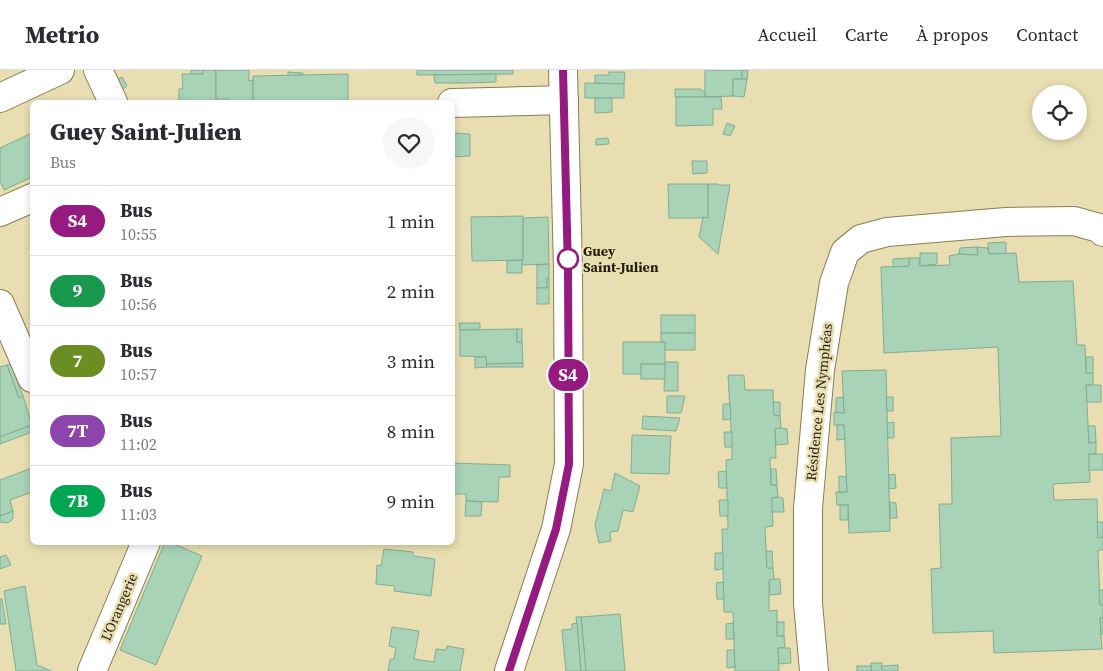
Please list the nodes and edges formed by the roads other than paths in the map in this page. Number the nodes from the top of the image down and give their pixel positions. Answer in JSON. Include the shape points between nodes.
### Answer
{"nodes":[{"id":1,"x":60,"y":70,"type":"edge"},
{"id":2,"x":98,"y":70,"type":"edge"},
{"id":3,"x":563,"y":70,"type":"edge"},
{"id":4,"x":0,"y":98,"type":"edge"},
{"id":5,"x":112,"y":100,"type":"edge"},
{"id":6,"x":564,"y":100,"type":"junction"},
{"id":7,"x":455,"y":103,"type":"edge"},
{"id":8,"x":30,"y":199,"type":"edge"},
{"id":9,"x":0,"y":212,"type":"edge"},
{"id":10,"x":1103,"y":232,"type":"edge"},
{"id":11,"x":0,"y":304,"type":"edge"},
{"id":12,"x":30,"y":373,"type":"edge"},
{"id":13,"x":145,"y":545,"type":"edge"},
{"id":14,"x":95,"y":670,"type":"edge"},
{"id":15,"x":509,"y":671,"type":"edge"},
{"id":16,"x":814,"y":671,"type":"edge"}],
"edges":[{"from":1,"to":4,"type":"street"},
{"from":2,"to":5,"type":"street"},
{"from":3,"to":6,"type":"street"},
{"from":6,"to":7,"type":"street"},
{"from":6,"to":15,"type":"street","via":[[569,464],[556,529]]},
{"from":8,"to":9,"type":"street"},
{"from":10,"to":16,"type":"street","name":"Résidence Les Nymphéas","via":[[1074,221],[1006,222],[886,232],[861,239],[845,252],[834,283],[820,370],[808,508],[808,603]]},
{"from":11,"to":12,"type":"street"},
{"from":13,"to":14,"type":"street","name":"L'Orangerie"}]}
